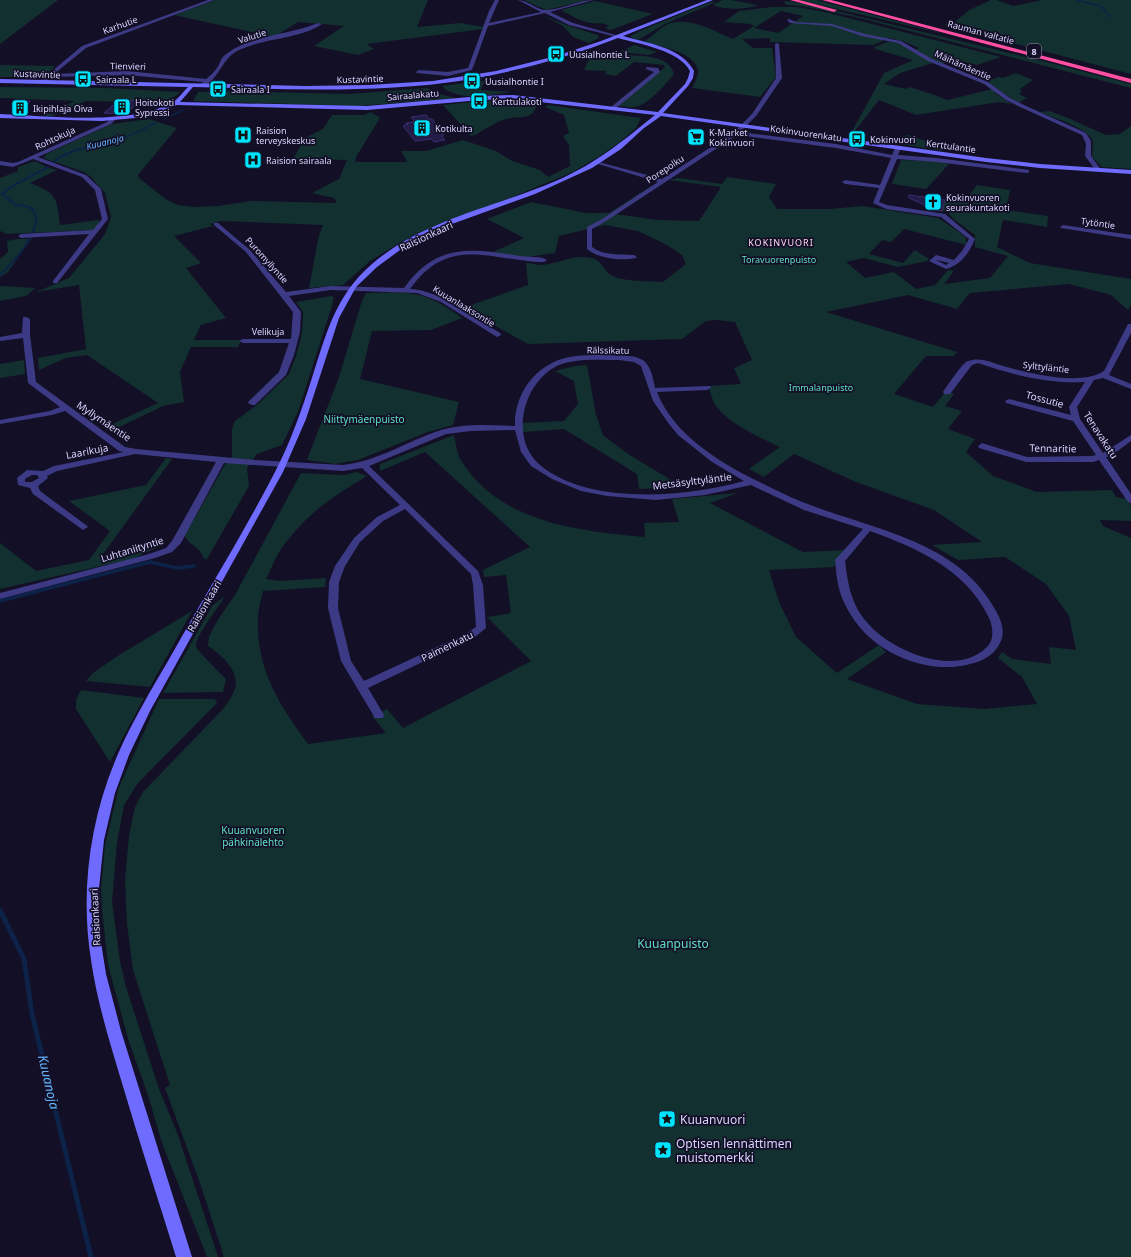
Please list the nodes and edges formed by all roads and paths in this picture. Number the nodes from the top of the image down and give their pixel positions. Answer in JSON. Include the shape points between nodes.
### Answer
{"nodes":[{"id":1,"x":212,"y":0,"type":"edge"},
{"id":2,"x":497,"y":0,"type":"edge"},
{"id":3,"x":520,"y":0,"type":"edge"},
{"id":4,"x":592,"y":0,"type":"edge"},
{"id":5,"x":710,"y":0,"type":"edge"},
{"id":6,"x":792,"y":0,"type":"edge"},
{"id":7,"x":825,"y":0,"type":"edge"},
{"id":8,"x":842,"y":0,"type":"edge"},
{"id":9,"x":545,"y":12,"type":"junction"},
{"id":10,"x":789,"y":20,"type":"dead end"},
{"id":11,"x":320,"y":24,"type":"dead end"},
{"id":12,"x":486,"y":25,"type":"junction"},
{"id":13,"x":615,"y":37,"type":"junction"},
{"id":14,"x":776,"y":44,"type":"dead end"},
{"id":15,"x":1010,"y":49,"type":"junction"},
{"id":16,"x":648,"y":68,"type":"dead end"},
{"id":17,"x":684,"y":70,"type":"dead end"},
{"id":18,"x":419,"y":72,"type":"dead end"},
{"id":19,"x":49,"y":76,"type":"junction"},
{"id":20,"x":1131,"y":76,"type":"edge"},
{"id":21,"x":684,"y":79,"type":"dead end"},
{"id":22,"x":0,"y":81,"type":"edge"},
{"id":23,"x":207,"y":81,"type":"junction"},
{"id":24,"x":1131,"y":81,"type":"edge"},
{"id":25,"x":42,"y":82,"type":"junction"},
{"id":26,"x":192,"y":85,"type":"junction"},
{"id":27,"x":203,"y":86,"type":"junction"},
{"id":28,"x":666,"y":98,"type":"dead end"},
{"id":29,"x":176,"y":103,"type":"junction"},
{"id":30,"x":656,"y":107,"type":"dead end"},
{"id":31,"x":613,"y":108,"type":"junction"},
{"id":32,"x":651,"y":113,"type":"junction"},
{"id":33,"x":659,"y":114,"type":"junction"},
{"id":34,"x":0,"y":116,"type":"edge"},
{"id":35,"x":114,"y":118,"type":"junction"},
{"id":36,"x":744,"y":126,"type":"junction"},
{"id":37,"x":642,"y":127,"type":"junction"},
{"id":38,"x":736,"y":133,"type":"junction"},
{"id":39,"x":898,"y":148,"type":"junction"},
{"id":40,"x":896,"y":157,"type":"junction"},
{"id":41,"x":35,"y":158,"type":"junction"},
{"id":42,"x":598,"y":162,"type":"junction"},
{"id":43,"x":0,"y":163,"type":"edge"},
{"id":44,"x":1026,"y":171,"type":"dead end"},
{"id":45,"x":1099,"y":171,"type":"junction"},
{"id":46,"x":1131,"y":172,"type":"edge"},
{"id":47,"x":661,"y":181,"type":"junction"},
{"id":48,"x":845,"y":182,"type":"dead end"},
{"id":49,"x":882,"y":187,"type":"junction"},
{"id":50,"x":216,"y":224,"type":"dead end"},
{"id":51,"x":1063,"y":227,"type":"dead end"},
{"id":52,"x":96,"y":232,"type":"junction"},
{"id":53,"x":20,"y":236,"type":"dead end"},
{"id":54,"x":1131,"y":237,"type":"edge"},
{"id":55,"x":634,"y":257,"type":"dead end"},
{"id":56,"x":544,"y":260,"type":"dead end"},
{"id":57,"x":955,"y":263,"type":"dead end"},
{"id":58,"x":55,"y":282,"type":"dead end"},
{"id":59,"x":351,"y":289,"type":"junction"},
{"id":60,"x":406,"y":290,"type":"junction"},
{"id":61,"x":284,"y":294,"type":"junction"},
{"id":62,"x":26,"y":320,"type":"dead end"},
{"id":63,"x":1130,"y":332,"type":"edge"},
{"id":64,"x":26,"y":335,"type":"junction"},
{"id":65,"x":496,"y":335,"type":"dead end"},
{"id":66,"x":0,"y":338,"type":"edge"},
{"id":67,"x":243,"y":341,"type":"dead end"},
{"id":68,"x":294,"y":341,"type":"junction"},
{"id":69,"x":1103,"y":375,"type":"junction"},
{"id":70,"x":1090,"y":379,"type":"junction"},
{"id":71,"x":1131,"y":387,"type":"edge"},
{"id":72,"x":707,"y":388,"type":"dead end"},
{"id":73,"x":652,"y":390,"type":"junction"},
{"id":74,"x":946,"y":392,"type":"dead end"},
{"id":75,"x":1009,"y":400,"type":"dead end"},
{"id":76,"x":252,"y":403,"type":"dead end"},
{"id":77,"x":66,"y":408,"type":"junction"},
{"id":78,"x":1076,"y":419,"type":"junction"},
{"id":79,"x":0,"y":422,"type":"edge"},
{"id":80,"x":518,"y":428,"type":"junction"},
{"id":81,"x":1131,"y":436,"type":"edge"},
{"id":82,"x":982,"y":446,"type":"dead end"},
{"id":83,"x":136,"y":452,"type":"junction"},
{"id":84,"x":1102,"y":457,"type":"junction"},
{"id":85,"x":221,"y":460,"type":"junction"},
{"id":86,"x":283,"y":464,"type":"junction"},
{"id":87,"x":364,"y":465,"type":"junction"},
{"id":88,"x":43,"y":474,"type":"junction"},
{"id":89,"x":752,"y":482,"type":"junction"},
{"id":90,"x":33,"y":485,"type":"junction"},
{"id":91,"x":1131,"y":500,"type":"edge"},
{"id":92,"x":406,"y":505,"type":"junction"},
{"id":93,"x":83,"y":527,"type":"dead end"},
{"id":94,"x":869,"y":527,"type":"junction"},
{"id":95,"x":0,"y":596,"type":"edge"},
{"id":96,"x":362,"y":687,"type":"junction"},
{"id":97,"x":379,"y":715,"type":"dead end"},
{"id":98,"x":184,"y":1257,"type":"edge"}],
"edges":[{"from":1,"to":19,"type":"street","name":"Karhutie","via":[[84,47]]},
{"from":2,"to":12,"type":"street"},
{"from":3,"to":9,"type":"street"},
{"from":4,"to":9,"type":"street"},
{"from":5,"to":13,"type":"main road","name":"Kustavintie"},
{"from":6,"to":15,"type":"highway"},
{"from":7,"to":15,"type":"highway","name":"Rauman valtatie","number":"8"},
{"from":8,"to":20,"type":"highway","name":"Rauman valtatie","number":"8"},
{"from":9,"to":12,"type":"street"},
{"from":9,"to":13,"type":"street","via":[[571,24]]},
{"from":10,"to":45,"type":"street","name":"Mäihämäentie","via":[[796,23],[832,25],[899,42],[930,60],[986,83],[1008,100],[1084,134],[1088,139],[1088,156]]},
{"from":11,"to":23,"type":"street","name":"Valutie","via":[[232,51]]},
{"from":12,"to":18,"type":"street","via":[[470,69],[448,74]]},
{"from":13,"to":17,"type":"main road","via":[[670,56],[680,63]]},
{"from":13,"to":27,"type":"main road","name":"Kustavintie","via":[[527,66],[428,82],[380,87],[330,88]]},
{"from":13,"to":33,"type":"main road","name":"Raisionkaari","via":[[672,53],[687,62],[691,68],[690,79]]},
{"from":14,"to":36,"type":"street","via":[[779,78]]},
{"from":15,"to":24,"type":"highway","name":"Rauman valtatie","number":"8"},
{"from":16,"to":31,"type":"street","via":[[656,69],[657,72]]},
{"from":19,"to":23,"type":"street","name":"Tienvieri","via":[[127,73]]},
{"from":19,"to":25,"type":"street","name":"Karhutie"},
{"from":21,"to":28,"type":"main road"},
{"from":22,"to":25,"type":"main road","name":"Kustavintie"},
{"from":23,"to":27,"type":"street","name":"Valutie"},
{"from":25,"to":26,"type":"main road","name":"Kustavintie"},
{"from":26,"to":27,"type":"main road","name":"Kustavintie"},
{"from":26,"to":29,"type":"main road","name":"Sairaalakatu"},
{"from":29,"to":31,"type":"main road","name":"Sairaalakatu","via":[[358,108],[501,97]]},
{"from":29,"to":35,"type":"main road","name":"Sairaalakatu","via":[[146,115]]},
{"from":30,"to":32,"type":"main road","name":"Raisionkaari"},
{"from":31,"to":32,"type":"main road","name":"Sairaalakatu"},
{"from":32,"to":33,"type":"main road","name":"Kerttulantie"},
{"from":32,"to":37,"type":"main road","name":"Raisionkaari"},
{"from":33,"to":36,"type":"main road","name":"Kerttulantie"},
{"from":33,"to":37,"type":"main road","name":"Raisionkaari"},
{"from":34,"to":35,"type":"main road","name":"Sairaalakatu"},
{"from":35,"to":41,"type":"street","name":"Rohtokuja","via":[[109,123]]},
{"from":36,"to":38,"type":"street"},
{"from":36,"to":39,"type":"main road","name":"Kerttulantie"},
{"from":37,"to":42,"type":"main road","name":"Raisionkaari","via":[[618,149]]},
{"from":38,"to":40,"type":"street","name":"Kokinvuorenkatu"},
{"from":38,"to":47,"type":"street","name":"Porepolku"},
{"from":39,"to":40,"type":"street"},
{"from":39,"to":45,"type":"main road","name":"Kerttulantie"},
{"from":40,"to":44,"type":"street","name":"Kokinvuorenkatu"},
{"from":40,"to":49,"type":"street"},
{"from":41,"to":43,"type":"street","name":"Rohtokuja","via":[[13,165]]},
{"from":41,"to":52,"type":"street","via":[[79,174],[98,189],[105,219]]},
{"from":42,"to":47,"type":"street"},
{"from":42,"to":59,"type":"main road","name":"Raisionkaari","via":[[563,181],[415,239],[378,262]]},
{"from":45,"to":46,"type":"main road","name":"Kerttulantie"},
{"from":47,"to":55,"type":"street","name":"Porepolku","via":[[589,228],[589,248],[593,251]]},
{"from":48,"to":49,"type":"street"},
{"from":49,"to":57,"type":"street","via":[[876,202],[879,205],[943,215],[971,237],[968,248]]},
{"from":50,"to":61,"type":"street","name":"Puromyllyntie","via":[[248,251]]},
{"from":51,"to":54,"type":"street","name":"Tytöntie"},
{"from":52,"to":53,"type":"street"},
{"from":52,"to":58,"type":"street"},
{"from":56,"to":60,"type":"street","via":[[485,252],[456,254],[440,258],[424,269]]},
{"from":59,"to":60,"type":"street","name":"Kuuanlaaksontie"},
{"from":59,"to":61,"type":"street","name":"Puromyllyntie","via":[[331,288]]},
{"from":59,"to":86,"type":"main road","name":"Raisionkaari","via":[[333,325],[302,420]]},
{"from":60,"to":65,"type":"street","name":"Kuuanlaaksontie","via":[[433,296]]},
{"from":61,"to":68,"type":"street","name":"Puromyllyntie","via":[[297,312]]},
{"from":62,"to":64,"type":"street","name":"Myllymäentie"},
{"from":63,"to":69,"type":"street"},
{"from":64,"to":66,"type":"street"},
{"from":64,"to":77,"type":"street","name":"Myllymäentie","via":[[32,383]]},
{"from":67,"to":68,"type":"street","name":"Velikuja"},
{"from":68,"to":76,"type":"street","name":"Puromyllyntie","via":[[283,373]]},
{"from":69,"to":70,"type":"street"},
{"from":69,"to":71,"type":"street"},
{"from":70,"to":74,"type":"street","name":"Sylttyläntie","via":[[1032,377],[972,361]]},
{"from":70,"to":78,"type":"street","name":"Tenavakatu","via":[[1073,407]]},
{"from":72,"to":73,"type":"street"},
{"from":73,"to":80,"type":"street","name":"Rälssikatu","via":[[645,365],[636,360],[597,358],[555,364],[538,376],[525,392],[519,411]]},
{"from":73,"to":89,"type":"street","name":"Rälssikatu","via":[[662,411],[677,428],[719,463]]},
{"from":75,"to":78,"type":"street","name":"Tossutie"},
{"from":77,"to":79,"type":"street"},
{"from":77,"to":83,"type":"street","name":"Myllymäentie","via":[[122,449]]},
{"from":78,"to":84,"type":"street","name":"Tenavakatu"},
{"from":80,"to":87,"type":"street","via":[[444,432]]},
{"from":80,"to":89,"type":"street","name":"Metsäsylttyläntie","via":[[523,447],[534,464],[552,476],[578,487],[610,495],[644,498],[684,495]]},
{"from":81,"to":84,"type":"street"},
{"from":82,"to":84,"type":"street","name":"Tennaritie","via":[[1026,459]]},
{"from":83,"to":85,"type":"street","name":"Myllymäentie"},
{"from":83,"to":88,"type":"street","name":"Laarikuja","via":[[54,469]]},
{"from":84,"to":91,"type":"street","name":"Tenavakatu"},
{"from":85,"to":86,"type":"street","name":"Myllymäentie"},
{"from":85,"to":95,"type":"street","name":"Luhtaniityntie","via":[[176,543],[169,550]]},
{"from":86,"to":87,"type":"street","via":[[343,468]]},
{"from":86,"to":98,"type":"main road","name":"Raisionkaari","via":[[130,738],[106,805],[98,839],[92,886],[93,926],[98,962],[112,1023]]},
{"from":87,"to":92,"type":"street","name":"Paimenkatu"},
{"from":88,"to":90,"type":"street","via":[[42,480]]},
{"from":88,"to":90,"type":"street","via":[[30,472],[23,475],[21,483]]},
{"from":89,"to":94,"type":"street","via":[[825,515]]},
{"from":90,"to":93,"type":"street","via":[[36,492]]},
{"from":92,"to":96,"type":"street","via":[[380,519],[356,540],[340,566],[334,582],[333,608],[338,634],[346,660]]},
{"from":92,"to":96,"type":"street","name":"Paimenkatu","via":[[475,573],[481,628],[472,635]]},
{"from":94,"to":94,"type":"street","via":[[909,542],[948,564],[967,580],[986,601],[996,620],[998,632],[990,651],[971,662],[939,664],[896,650],[881,642],[862,622],[842,583],[840,560]]},
{"from":96,"to":97,"type":"street"}]}
